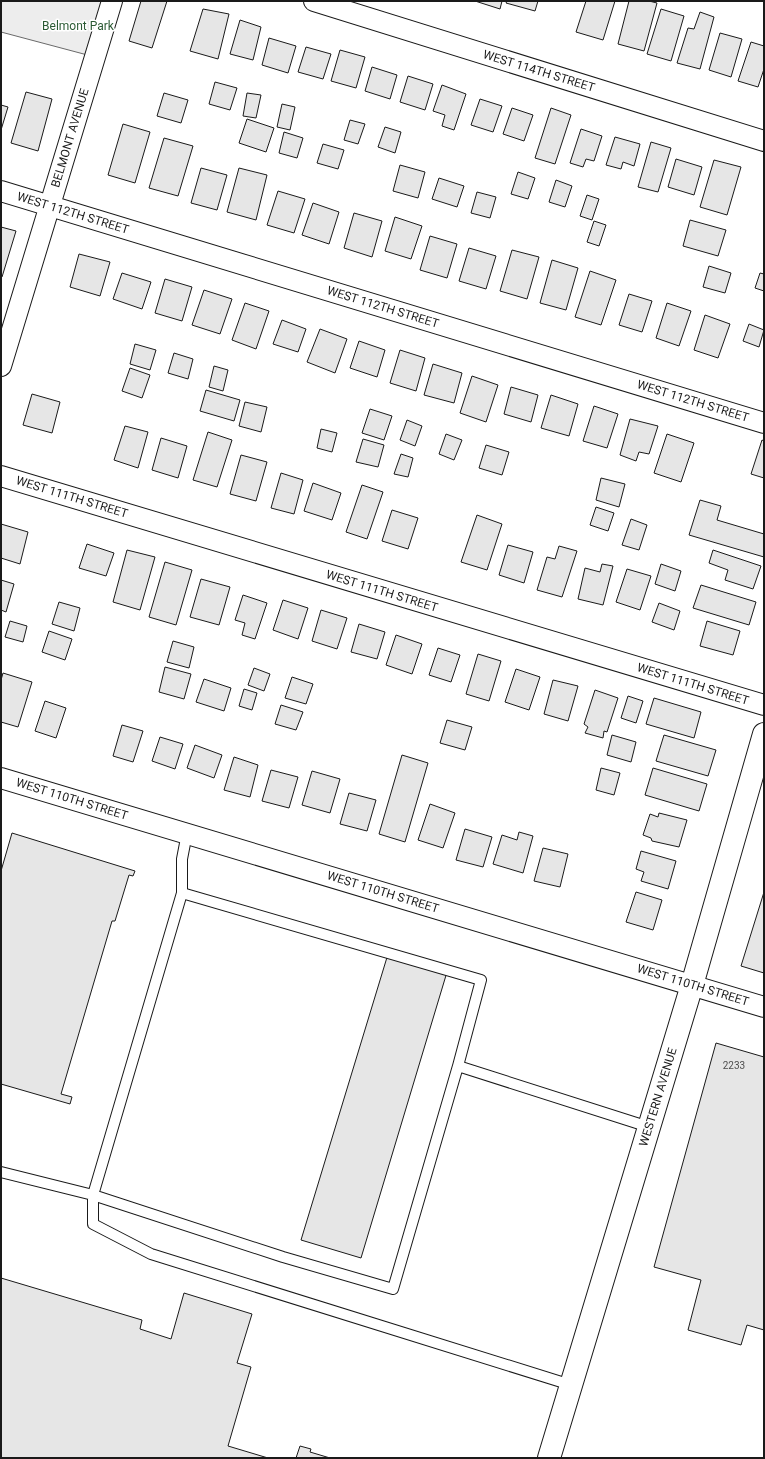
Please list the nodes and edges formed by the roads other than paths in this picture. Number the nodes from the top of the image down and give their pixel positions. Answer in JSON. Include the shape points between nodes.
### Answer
{"nodes":[{"id":1,"x":112,"y":1,"type":"edge"},
{"id":2,"x":314,"y":1,"type":"edge"},
{"id":3,"x":764,"y":141,"type":"edge"},
{"id":4,"x":1,"y":191,"type":"edge"},
{"id":5,"x":50,"y":205,"type":"junction"},
{"id":6,"x":1,"y":366,"type":"edge"},
{"id":7,"x":764,"y":423,"type":"edge"},
{"id":8,"x":1,"y":476,"type":"edge"},
{"id":9,"x":764,"y":706,"type":"edge"},
{"id":10,"x":764,"y":734,"type":"edge"},
{"id":11,"x":1,"y":778,"type":"edge"},
{"id":12,"x":187,"y":833,"type":"junction"},
{"id":13,"x":182,"y":892,"type":"junction"},
{"id":14,"x":692,"y":985,"type":"junction"},
{"id":15,"x":764,"y":1007,"type":"edge"},
{"id":16,"x":458,"y":1066,"type":"junction"},
{"id":17,"x":649,"y":1127,"type":"junction"},
{"id":18,"x":1,"y":1172,"type":"edge"},
{"id":19,"x":93,"y":1196,"type":"junction"},
{"id":20,"x":572,"y":1385,"type":"junction"},
{"id":21,"x":549,"y":1458,"type":"edge"}],
"edges":[{"from":1,"to":5,"type":"street","name":"BELMONT AVENUE"},
{"from":2,"to":3,"type":"street","name":"WEST 114TH STREET"},
{"from":4,"to":5,"type":"street","name":"WEST 112TH STREET"},
{"from":5,"to":6,"type":"street","name":"BELMONT AVENUE"},
{"from":5,"to":7,"type":"street","name":"WEST 112TH STREET"},
{"from":8,"to":9,"type":"street","name":"WEST 111TH STREET"},
{"from":10,"to":14,"type":"street","name":"WESTERN AVENUE"},
{"from":11,"to":12,"type":"street","name":"WEST 110TH STREET"},
{"from":12,"to":13,"type":"lane","via":[[182,859]]},
{"from":12,"to":14,"type":"street","name":"WEST 110TH STREET"},
{"from":13,"to":16,"type":"lane","via":[[481,980]]},
{"from":13,"to":19,"type":"lane"},
{"from":14,"to":15,"type":"street","name":"WEST 110TH STREET"},
{"from":14,"to":17,"type":"street","name":"WESTERN AVENUE"},
{"from":16,"to":17,"type":"lane"},
{"from":16,"to":19,"type":"lane","via":[[393,1289]]},
{"from":17,"to":20,"type":"street","name":"WESTERN AVENUE"},
{"from":18,"to":19,"type":"lane"},
{"from":19,"to":20,"type":"lane","via":[[93,1224],[151,1254]]},
{"from":20,"to":21,"type":"street","name":"WESTERN AVENUE"}]}
